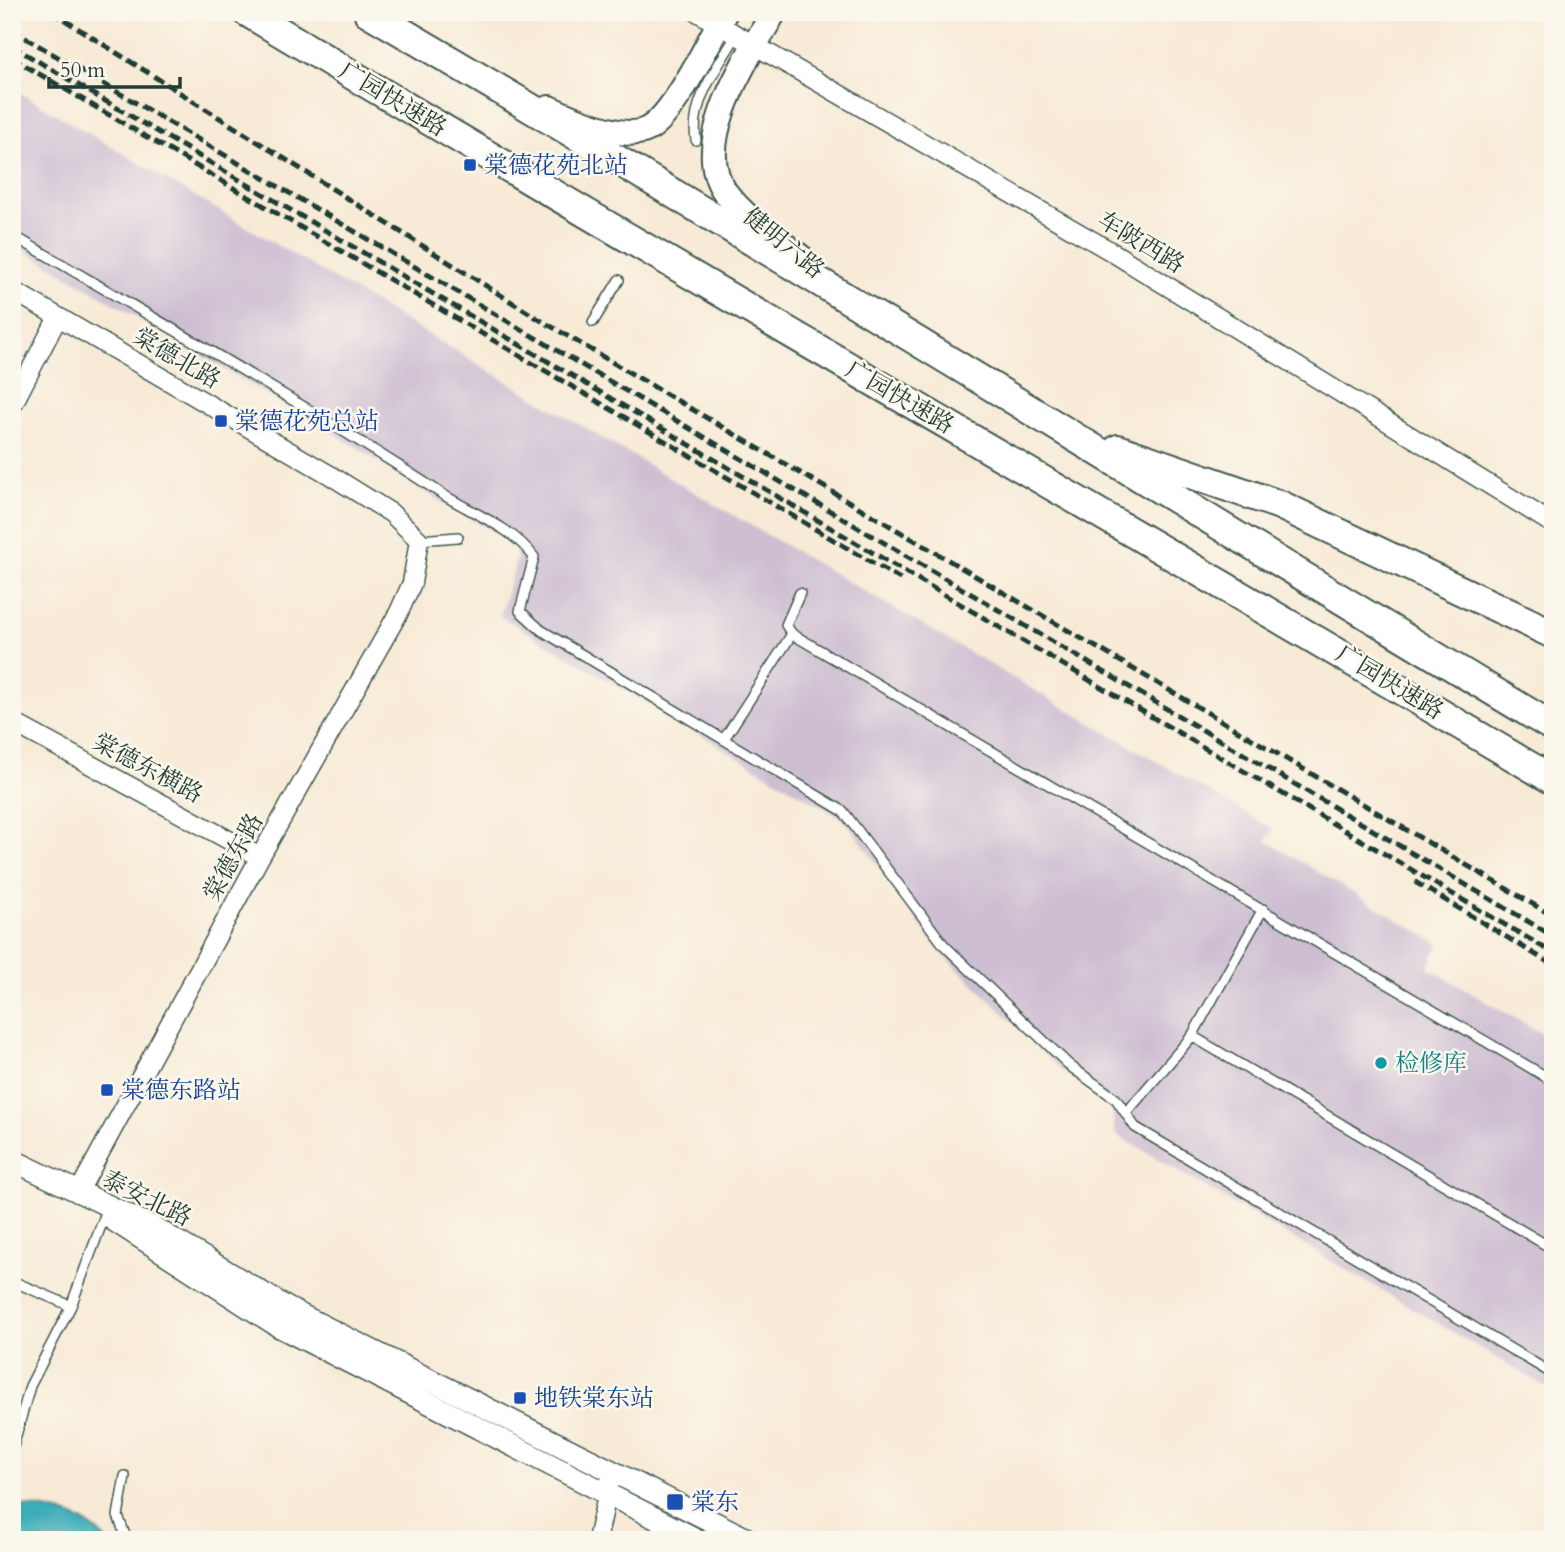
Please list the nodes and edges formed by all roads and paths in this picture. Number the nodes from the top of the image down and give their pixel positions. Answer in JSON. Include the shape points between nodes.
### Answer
{"nodes":[{"id":1,"x":247,"y":12,"type":"edge"},
{"id":2,"x":369,"y":12,"type":"edge"},
{"id":3,"x":697,"y":12,"type":"edge"},
{"id":4,"x":774,"y":12,"type":"edge"},
{"id":5,"x":734,"y":30,"type":"edge"},
{"id":6,"x":477,"y":76,"type":"junction"},
{"id":7,"x":696,"y":140,"type":"dead end"},
{"id":8,"x":12,"y":235,"type":"edge"},
{"id":9,"x":619,"y":281,"type":"dead end"},
{"id":10,"x":12,"y":290,"type":"edge"},
{"id":11,"x":866,"y":310,"type":"junction"},
{"id":12,"x":58,"y":317,"type":"junction"},
{"id":13,"x":593,"y":322,"type":"dead end"},
{"id":14,"x":12,"y":406,"type":"edge"},
{"id":15,"x":1069,"y":432,"type":"junction"},
{"id":16,"x":1553,"y":524,"type":"edge"},
{"id":17,"x":458,"y":537,"type":"dead end"},
{"id":18,"x":419,"y":540,"type":"junction"},
{"id":19,"x":800,"y":593,"type":"dead end"},
{"id":20,"x":792,"y":634,"type":"junction"},
{"id":21,"x":1553,"y":634,"type":"edge"},
{"id":22,"x":12,"y":722,"type":"edge"},
{"id":23,"x":1553,"y":727,"type":"edge"},
{"id":24,"x":724,"y":739,"type":"junction"},
{"id":25,"x":1549,"y":781,"type":"edge"},
{"id":26,"x":260,"y":857,"type":"junction"},
{"id":27,"x":1263,"y":909,"type":"junction"},
{"id":28,"x":1192,"y":1036,"type":"junction"},
{"id":29,"x":1553,"y":1081,"type":"edge"},
{"id":30,"x":1126,"y":1113,"type":"junction"},
{"id":31,"x":12,"y":1160,"type":"edge"},
{"id":32,"x":78,"y":1193,"type":"junction"},
{"id":33,"x":105,"y":1215,"type":"junction"},
{"id":34,"x":1553,"y":1249,"type":"edge"},
{"id":35,"x":12,"y":1281,"type":"edge"},
{"id":36,"x":71,"y":1306,"type":"junction"},
{"id":37,"x":1553,"y":1374,"type":"edge"},
{"id":38,"x":12,"y":1450,"type":"edge"},
{"id":39,"x":612,"y":1473,"type":"junction"},
{"id":40,"x":125,"y":1475,"type":"dead end"},
{"id":41,"x":607,"y":1494,"type":"junction"},
{"id":42,"x":127,"y":1540,"type":"edge"},
{"id":43,"x":597,"y":1540,"type":"edge"},
{"id":44,"x":698,"y":1540,"type":"edge"},
{"id":45,"x":748,"y":1540,"type":"edge"}],
"edges":[{"from":1,"to":25,"type":"highway","name":"广园快速路","via":[[1306,632]]},
{"from":2,"to":6,"type":"highway","name":"广园快速路"},
{"from":3,"to":5,"type":"street","name":"车陂西路"},
{"from":4,"to":5,"type":"main road","name":"健明六路"},
{"from":5,"to":6,"type":"main road","name":"健明六路","via":[[663,116],[647,130],[636,132],[591,126]]},
{"from":5,"to":7,"type":"lane","via":[[699,102]]},
{"from":5,"to":11,"type":"main road","name":"健明六路","via":[[715,165],[723,190],[754,224]]},
{"from":5,"to":16,"type":"street","name":"车陂西路","via":[[1112,253]]},
{"from":6,"to":11,"type":"highway","name":"广园快速路"},
{"from":8,"to":24,"type":"lane","via":[[338,426],[468,512],[520,538],[534,557],[520,611],[541,631]]},
{"from":9,"to":13,"type":"lane"},
{"from":10,"to":12,"type":"street","name":"棠德北路"},
{"from":11,"to":15,"type":"highway","name":"广园快速路"},
{"from":12,"to":14,"type":"street"},
{"from":12,"to":18,"type":"street","name":"棠德北路","via":[[340,481],[391,513]]},
{"from":15,"to":21,"type":"highway","via":[[1280,505]]},
{"from":15,"to":23,"type":"highway","name":"广园快速路"},
{"from":17,"to":18,"type":"lane"},
{"from":18,"to":26,"type":"street","name":"棠德东路","via":[[407,597]]},
{"from":19,"to":20,"type":"lane","via":[[786,625]]},
{"from":20,"to":24,"type":"lane"},
{"from":20,"to":27,"type":"lane"},
{"from":22,"to":26,"type":"street","name":"棠德东横路"},
{"from":24,"to":30,"type":"lane","via":[[843,811],[944,945],[1070,1066],[1116,1099]]},
{"from":26,"to":32,"type":"street","name":"棠德东路"},
{"from":27,"to":28,"type":"lane"},
{"from":27,"to":29,"type":"lane"},
{"from":28,"to":30,"type":"lane"},
{"from":28,"to":34,"type":"lane"},
{"from":30,"to":37,"type":"lane","via":[[1135,1127],[1173,1152]]},
{"from":31,"to":32,"type":"street"},
{"from":32,"to":33,"type":"street","name":"泰安北路"},
{"from":32,"to":39,"type":"street","name":"泰安北路","via":[[142,1220],[289,1309]]},
{"from":33,"to":36,"type":"lane"},
{"from":33,"to":41,"type":"street","name":"泰安北路","via":[[278,1326]]},
{"from":35,"to":36,"type":"lane"},
{"from":36,"to":38,"type":"lane","via":[[30,1386]]},
{"from":39,"to":41,"type":"street"},
{"from":39,"to":45,"type":"street","name":"泰安北路"},
{"from":40,"to":42,"type":"lane","via":[[118,1516]]},
{"from":41,"to":43,"type":"street"},
{"from":41,"to":44,"type":"street","name":"泰安北路"}]}
